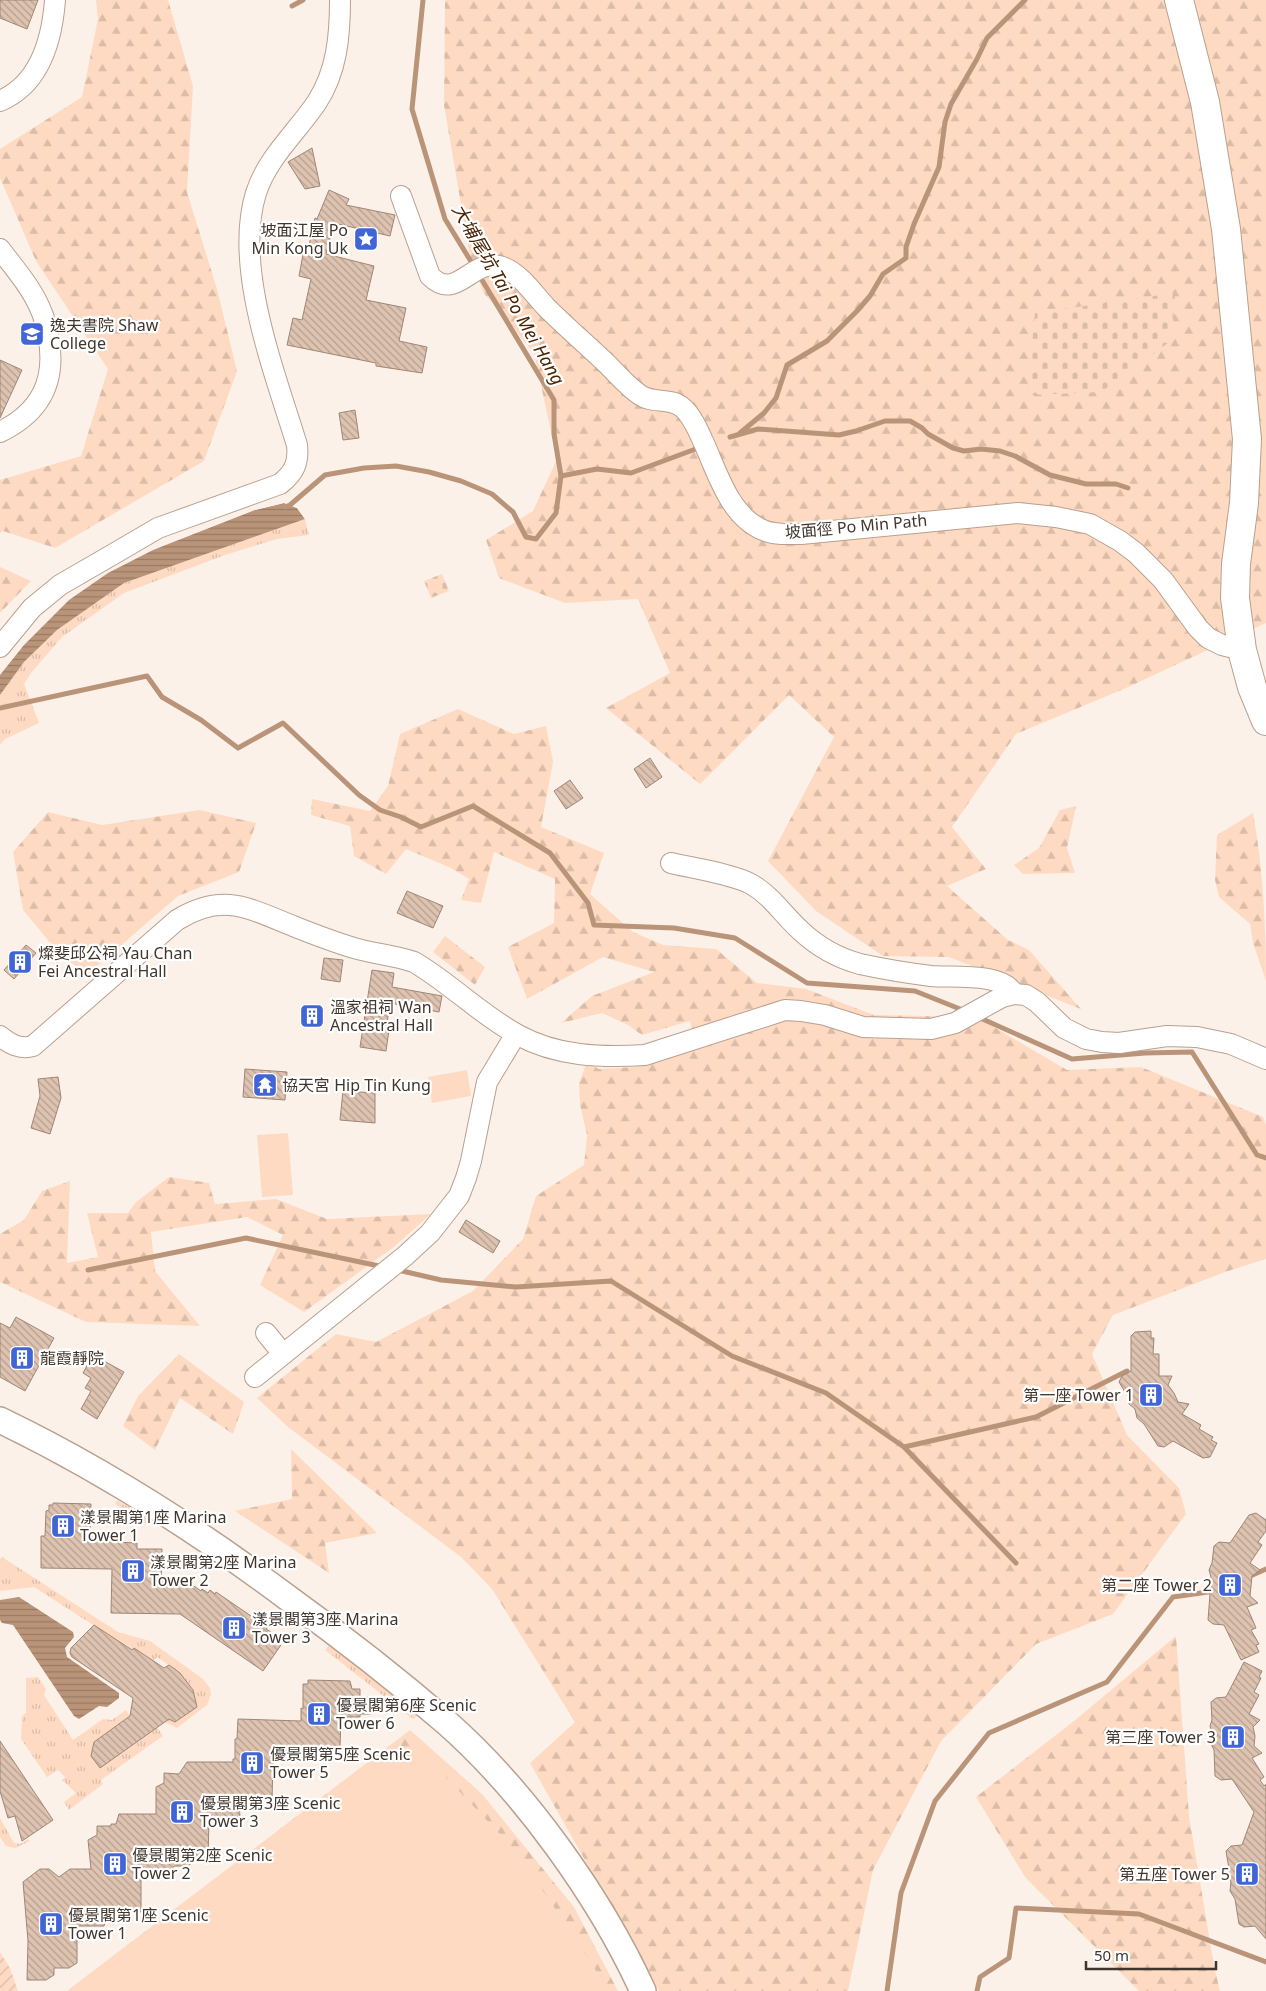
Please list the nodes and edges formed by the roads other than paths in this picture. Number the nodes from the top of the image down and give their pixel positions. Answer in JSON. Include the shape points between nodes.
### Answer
{"nodes":[{"id":1,"x":55,"y":0,"type":"edge"},
{"id":2,"x":340,"y":0,"type":"edge"},
{"id":3,"x":1179,"y":0,"type":"edge"},
{"id":4,"x":0,"y":101,"type":"edge"},
{"id":5,"x":401,"y":196,"type":"dead end"},
{"id":6,"x":0,"y":249,"type":"edge"},
{"id":7,"x":0,"y":432,"type":"edge"},
{"id":8,"x":0,"y":646,"type":"edge"},
{"id":9,"x":1242,"y":650,"type":"junction"},
{"id":10,"x":1266,"y":721,"type":"edge"},
{"id":11,"x":670,"y":863,"type":"dead end"},
{"id":12,"x":1005,"y":997,"type":"junction"},
{"id":13,"x":516,"y":1034,"type":"junction"},
{"id":14,"x":0,"y":1037,"type":"edge"},
{"id":15,"x":1266,"y":1059,"type":"edge"},
{"id":16,"x":266,"y":1333,"type":"dead end"},
{"id":17,"x":283,"y":1354,"type":"junction"},
{"id":18,"x":255,"y":1377,"type":"dead end"},
{"id":19,"x":0,"y":1420,"type":"edge"},
{"id":20,"x":644,"y":1991,"type":"edge"}],
"edges":[{"from":1,"to":4,"type":"street","via":[[51,34],[40,63],[28,82]]},
{"from":2,"to":8,"type":"street","via":[[336,62],[318,100],[265,173],[256,192],[251,215],[249,250],[253,290],[298,445],[296,467],[280,484],[158,528],[60,585],[32,608]]},
{"from":3,"to":9,"type":"main road","via":[[1216,159],[1244,403],[1246,472],[1235,579]]},
{"from":5,"to":9,"type":"street","name":"坡面徑 Po Min Path","via":[[430,276],[436,282],[452,285],[482,266],[498,265],[513,273],[642,397],[672,402],[684,408],[728,497],[742,516],[763,530],[801,534],[1018,513],[1090,524],[1120,541],[1150,566],[1208,638]]},
{"from":6,"to":7,"type":"street","via":[[43,313],[51,359],[42,396],[21,420]]},
{"from":9,"to":10,"type":"main road"},
{"from":11,"to":12,"type":"street","via":[[752,884],[781,908],[808,937],[844,959],[877,968],[932,976],[986,979],[1008,987]]},
{"from":12,"to":13,"type":"street","via":[[965,1019],[931,1029],[874,1028],[816,1013],[785,1010],[655,1052],[621,1056],[552,1049]]},
{"from":12,"to":15,"type":"street","via":[[1026,996],[1064,1028],[1086,1039],[1119,1043],[1167,1036],[1208,1038]]},
{"from":13,"to":14,"type":"street","via":[[414,962],[354,948],[250,908],[222,904],[193,910],[177,920],[33,1046],[20,1047]]},
{"from":13,"to":17,"type":"street","via":[[486,1082],[471,1161],[458,1196],[430,1234]]},
{"from":16,"to":17,"type":"street"},
{"from":17,"to":18,"type":"street"},
{"from":19,"to":20,"type":"street","via":[[84,1463],[253,1572],[448,1724],[512,1791],[570,1864],[619,1943]]}]}
